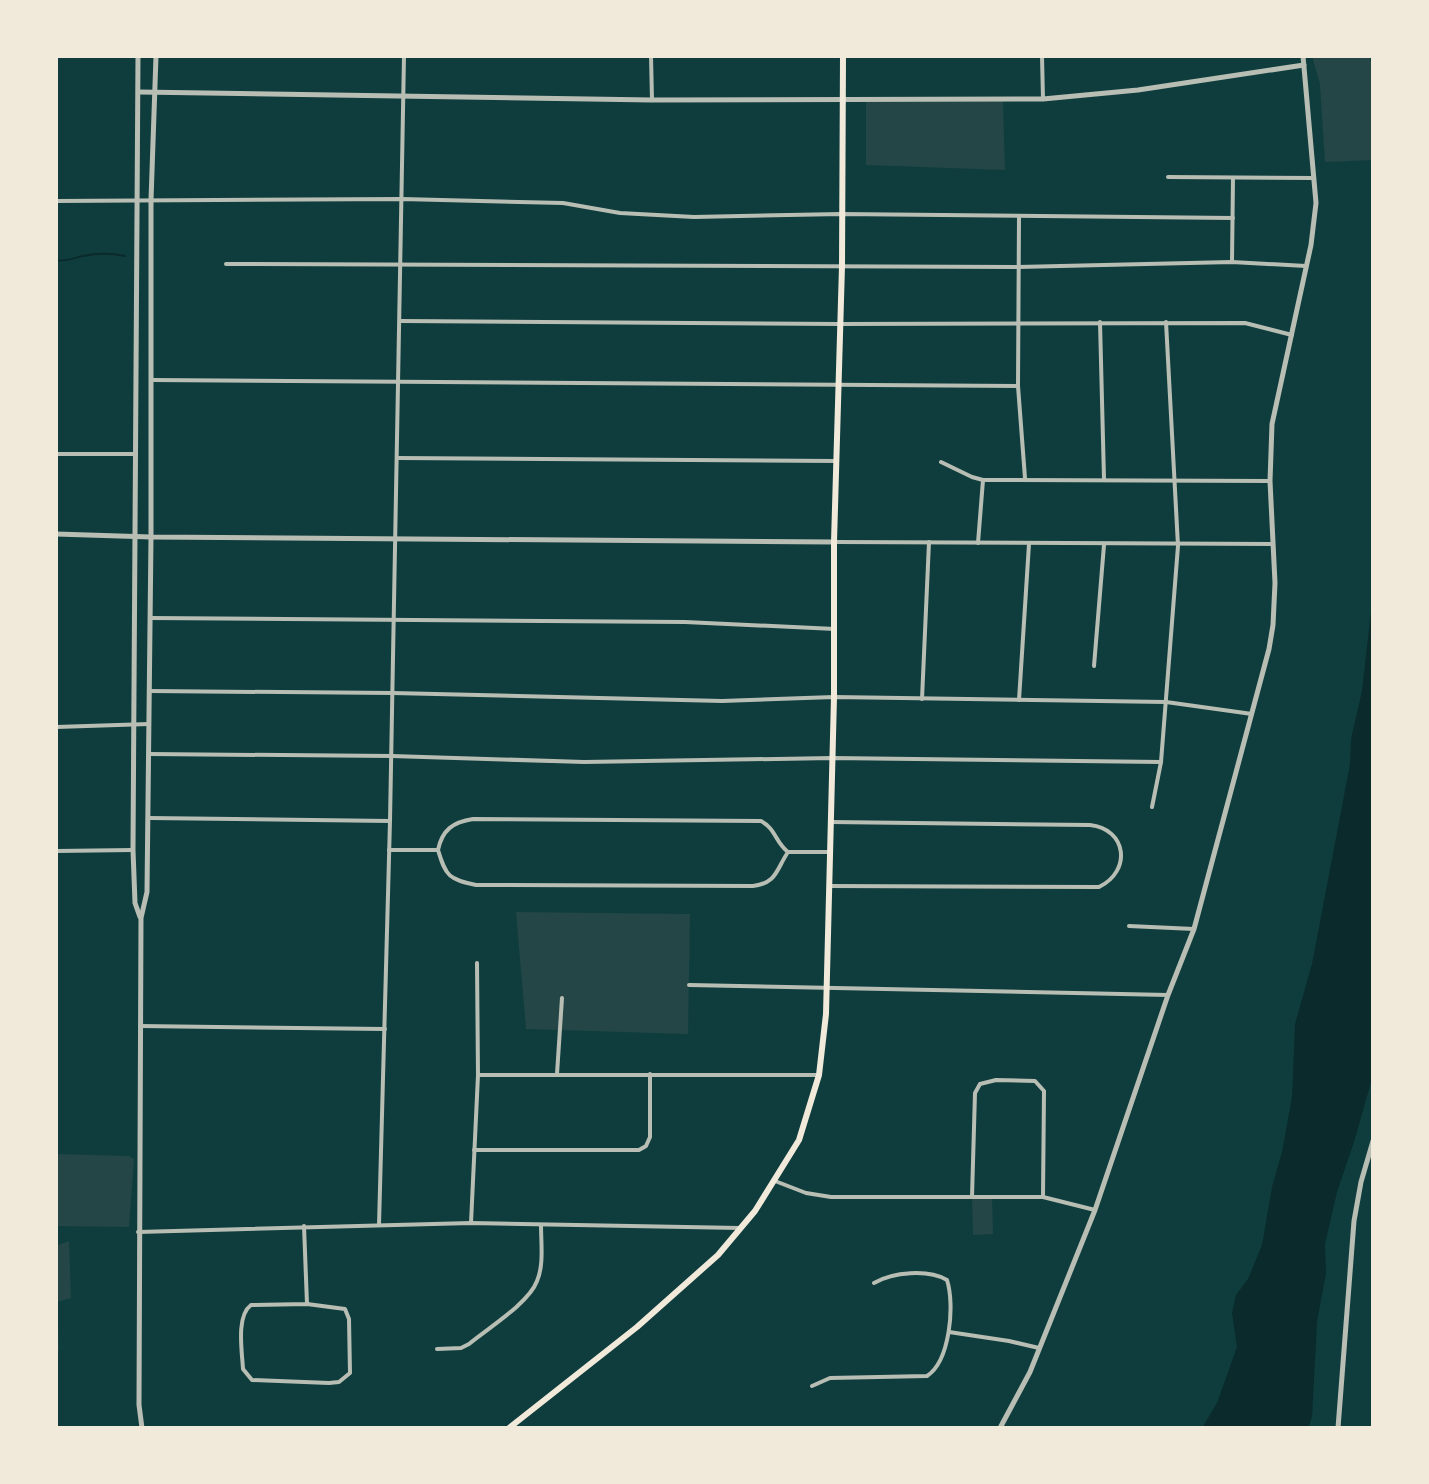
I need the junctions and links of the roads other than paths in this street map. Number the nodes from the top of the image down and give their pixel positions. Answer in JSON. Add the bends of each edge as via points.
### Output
{"nodes":[{"id":1,"x":138,"y":56,"type":"edge"},
{"id":2,"x":156,"y":56,"type":"edge"},
{"id":3,"x":404,"y":56,"type":"edge"},
{"id":4,"x":651,"y":56,"type":"edge"},
{"id":5,"x":843,"y":56,"type":"edge"},
{"id":6,"x":1042,"y":56,"type":"edge"},
{"id":7,"x":1303,"y":56,"type":"edge"},
{"id":8,"x":1304,"y":65,"type":"junction"},
{"id":9,"x":139,"y":92,"type":"junction"},
{"id":10,"x":155,"y":93,"type":"junction"},
{"id":11,"x":404,"y":97,"type":"junction"},
{"id":12,"x":843,"y":98,"type":"junction"},
{"id":13,"x":1043,"y":99,"type":"junction"},
{"id":14,"x":652,"y":100,"type":"junction"},
{"id":15,"x":1168,"y":177,"type":"dead end"},
{"id":16,"x":1233,"y":178,"type":"junction"},
{"id":17,"x":1315,"y":178,"type":"junction"},
{"id":18,"x":402,"y":199,"type":"junction"},
{"id":19,"x":151,"y":200,"type":"junction"},
{"id":20,"x":56,"y":201,"type":"edge"},
{"id":21,"x":135,"y":201,"type":"junction"},
{"id":22,"x":841,"y":214,"type":"junction"},
{"id":23,"x":1019,"y":216,"type":"junction"},
{"id":24,"x":1233,"y":218,"type":"junction"},
{"id":25,"x":1232,"y":262,"type":"junction"},
{"id":26,"x":226,"y":264,"type":"dead end"},
{"id":27,"x":401,"y":265,"type":"junction"},
{"id":28,"x":842,"y":266,"type":"junction"},
{"id":29,"x":1306,"y":266,"type":"junction"},
{"id":30,"x":1018,"y":267,"type":"junction"},
{"id":31,"x":400,"y":321,"type":"junction"},
{"id":32,"x":1100,"y":322,"type":"junction"},
{"id":33,"x":1166,"y":322,"type":"junction"},
{"id":34,"x":1017,"y":323,"type":"junction"},
{"id":35,"x":839,"y":324,"type":"junction"},
{"id":36,"x":1292,"y":335,"type":"junction"},
{"id":37,"x":152,"y":380,"type":"junction"},
{"id":38,"x":398,"y":381,"type":"junction"},
{"id":39,"x":838,"y":385,"type":"junction"},
{"id":40,"x":1018,"y":386,"type":"junction"},
{"id":41,"x":56,"y":454,"type":"edge"},
{"id":42,"x":136,"y":454,"type":"junction"},
{"id":43,"x":397,"y":458,"type":"junction"},
{"id":44,"x":836,"y":461,"type":"junction"},
{"id":45,"x":941,"y":462,"type":"dead end"},
{"id":46,"x":1025,"y":478,"type":"junction"},
{"id":47,"x":1104,"y":479,"type":"junction"},
{"id":48,"x":1176,"y":479,"type":"junction"},
{"id":49,"x":983,"y":480,"type":"junction"},
{"id":50,"x":1270,"y":481,"type":"junction"},
{"id":51,"x":56,"y":534,"type":"edge"},
{"id":52,"x":136,"y":537,"type":"junction"},
{"id":53,"x":151,"y":537,"type":"junction"},
{"id":54,"x":396,"y":538,"type":"junction"},
{"id":55,"x":834,"y":542,"type":"junction"},
{"id":56,"x":929,"y":542,"type":"junction"},
{"id":57,"x":978,"y":543,"type":"junction"},
{"id":58,"x":1029,"y":544,"type":"junction"},
{"id":59,"x":1104,"y":544,"type":"junction"},
{"id":60,"x":1273,"y":544,"type":"junction"},
{"id":61,"x":1178,"y":546,"type":"junction"},
{"id":62,"x":150,"y":618,"type":"junction"},
{"id":63,"x":394,"y":620,"type":"junction"},
{"id":64,"x":835,"y":629,"type":"junction"},
{"id":65,"x":1094,"y":666,"type":"dead end"},
{"id":66,"x":149,"y":691,"type":"junction"},
{"id":67,"x":393,"y":693,"type":"junction"},
{"id":68,"x":834,"y":697,"type":"junction"},
{"id":69,"x":922,"y":699,"type":"junction"},
{"id":70,"x":1019,"y":700,"type":"junction"},
{"id":71,"x":1166,"y":702,"type":"junction"},
{"id":72,"x":1252,"y":714,"type":"junction"},
{"id":73,"x":135,"y":724,"type":"junction"},
{"id":74,"x":149,"y":724,"type":"junction"},
{"id":75,"x":56,"y":727,"type":"edge"},
{"id":76,"x":149,"y":754,"type":"junction"},
{"id":77,"x":392,"y":756,"type":"junction"},
{"id":78,"x":832,"y":758,"type":"junction"},
{"id":79,"x":1161,"y":762,"type":"junction"},
{"id":80,"x":1152,"y":807,"type":"dead end"},
{"id":81,"x":147,"y":818,"type":"junction"},
{"id":82,"x":390,"y":821,"type":"junction"},
{"id":83,"x":830,"y":822,"type":"junction"},
{"id":84,"x":133,"y":850,"type":"junction"},
{"id":85,"x":389,"y":850,"type":"junction"},
{"id":86,"x":438,"y":850,"type":"junction"},
{"id":87,"x":56,"y":851,"type":"edge"},
{"id":88,"x":788,"y":852,"type":"junction"},
{"id":89,"x":830,"y":852,"type":"junction"},
{"id":90,"x":829,"y":886,"type":"junction"},
{"id":91,"x":141,"y":918,"type":"junction"},
{"id":92,"x":1129,"y":926,"type":"dead end"},
{"id":93,"x":1194,"y":929,"type":"junction"},
{"id":94,"x":477,"y":963,"type":"dead end"},
{"id":95,"x":689,"y":985,"type":"dead end"},
{"id":96,"x":826,"y":986,"type":"junction"},
{"id":97,"x":1168,"y":995,"type":"junction"},
{"id":98,"x":562,"y":998,"type":"dead end"},
{"id":99,"x":140,"y":1026,"type":"junction"},
{"id":100,"x":385,"y":1029,"type":"junction"},
{"id":101,"x":557,"y":1074,"type":"junction"},
{"id":102,"x":650,"y":1074,"type":"junction"},
{"id":103,"x":478,"y":1075,"type":"junction"},
{"id":104,"x":819,"y":1075,"type":"junction"},
{"id":105,"x":1373,"y":1141,"type":"edge"},
{"id":106,"x":474,"y":1150,"type":"junction"},
{"id":107,"x":775,"y":1181,"type":"junction"},
{"id":108,"x":972,"y":1197,"type":"junction"},
{"id":109,"x":1043,"y":1197,"type":"junction"},
{"id":110,"x":1095,"y":1210,"type":"junction"},
{"id":111,"x":471,"y":1223,"type":"junction"},
{"id":112,"x":379,"y":1225,"type":"junction"},
{"id":113,"x":541,"y":1225,"type":"junction"},
{"id":114,"x":304,"y":1226,"type":"junction"},
{"id":115,"x":742,"y":1228,"type":"junction"},
{"id":116,"x":138,"y":1232,"type":"junction"},
{"id":117,"x":874,"y":1283,"type":"dead end"},
{"id":118,"x":307,"y":1304,"type":"junction"},
{"id":119,"x":949,"y":1332,"type":"junction"},
{"id":120,"x":1039,"y":1348,"type":"junction"},
{"id":121,"x":437,"y":1349,"type":"dead end"},
{"id":122,"x":812,"y":1386,"type":"dead end"},
{"id":123,"x":142,"y":1428,"type":"edge"},
{"id":124,"x":509,"y":1428,"type":"edge"},
{"id":125,"x":1000,"y":1428,"type":"edge"},
{"id":126,"x":1338,"y":1428,"type":"edge"}],
"edges":[{"from":1,"to":9,"type":"street"},
{"from":2,"to":10,"type":"street"},
{"from":3,"to":11,"type":"street"},
{"from":4,"to":14,"type":"street"},
{"from":5,"to":12,"type":"main road"},
{"from":6,"to":13,"type":"street"},
{"from":7,"to":8,"type":"street"},
{"from":8,"to":13,"type":"street"},
{"from":8,"to":17,"type":"street"},
{"from":9,"to":10,"type":"street"},
{"from":9,"to":21,"type":"street"},
{"from":10,"to":11,"type":"street"},
{"from":10,"to":19,"type":"street"},
{"from":11,"to":14,"type":"street"},
{"from":11,"to":18,"type":"street"},
{"from":12,"to":13,"type":"street"},
{"from":12,"to":14,"type":"street"},
{"from":12,"to":22,"type":"main road"},
{"from":15,"to":16,"type":"street"},
{"from":16,"to":17,"type":"street"},
{"from":16,"to":24,"type":"street"},
{"from":17,"to":29,"type":"street"},
{"from":18,"to":19,"type":"street"},
{"from":18,"to":22,"type":"street","via":[[563,203],[694,217]]},
{"from":18,"to":27,"type":"street"},
{"from":19,"to":21,"type":"street"},
{"from":19,"to":37,"type":"street"},
{"from":20,"to":21,"type":"street"},
{"from":21,"to":42,"type":"street"},
{"from":22,"to":23,"type":"street"},
{"from":22,"to":28,"type":"main road"},
{"from":23,"to":24,"type":"street"},
{"from":23,"to":30,"type":"street"},
{"from":24,"to":25,"type":"street"},
{"from":25,"to":29,"type":"street"},
{"from":25,"to":30,"type":"street"},
{"from":26,"to":27,"type":"street"},
{"from":27,"to":28,"type":"street"},
{"from":27,"to":31,"type":"street"},
{"from":28,"to":30,"type":"street"},
{"from":28,"to":35,"type":"main road"},
{"from":29,"to":36,"type":"street"},
{"from":30,"to":34,"type":"street"},
{"from":31,"to":35,"type":"street"},
{"from":31,"to":38,"type":"street"},
{"from":32,"to":33,"type":"street"},
{"from":32,"to":34,"type":"street"},
{"from":32,"to":47,"type":"street"},
{"from":33,"to":36,"type":"street","via":[[1245,323]]},
{"from":33,"to":48,"type":"street"},
{"from":34,"to":35,"type":"street"},
{"from":34,"to":40,"type":"street"},
{"from":35,"to":39,"type":"main road"},
{"from":36,"to":50,"type":"street","via":[[1275,405]]},
{"from":37,"to":38,"type":"street"},
{"from":37,"to":53,"type":"street"},
{"from":38,"to":39,"type":"street"},
{"from":38,"to":43,"type":"street"},
{"from":39,"to":40,"type":"street"},
{"from":39,"to":44,"type":"main road"},
{"from":40,"to":46,"type":"street"},
{"from":41,"to":42,"type":"street"},
{"from":42,"to":52,"type":"street"},
{"from":43,"to":44,"type":"street"},
{"from":43,"to":54,"type":"street"},
{"from":44,"to":55,"type":"main road"},
{"from":45,"to":49,"type":"street"},
{"from":46,"to":47,"type":"street"},
{"from":46,"to":49,"type":"street"},
{"from":47,"to":48,"type":"street"},
{"from":48,"to":50,"type":"street"},
{"from":48,"to":61,"type":"street"},
{"from":49,"to":57,"type":"street"},
{"from":50,"to":60,"type":"street"},
{"from":51,"to":52,"type":"street"},
{"from":52,"to":53,"type":"street"},
{"from":52,"to":73,"type":"street"},
{"from":53,"to":54,"type":"street"},
{"from":53,"to":62,"type":"street"},
{"from":54,"to":55,"type":"street"},
{"from":54,"to":63,"type":"street"},
{"from":55,"to":56,"type":"street"},
{"from":55,"to":64,"type":"main road"},
{"from":56,"to":57,"type":"street"},
{"from":56,"to":69,"type":"street"},
{"from":57,"to":58,"type":"street"},
{"from":58,"to":59,"type":"street"},
{"from":58,"to":70,"type":"street"},
{"from":59,"to":61,"type":"street"},
{"from":59,"to":65,"type":"street"},
{"from":60,"to":61,"type":"street"},
{"from":60,"to":72,"type":"street","via":[[1273,625]]},
{"from":61,"to":71,"type":"street"},
{"from":62,"to":63,"type":"street"},
{"from":62,"to":66,"type":"street"},
{"from":63,"to":64,"type":"street"},
{"from":63,"to":67,"type":"street"},
{"from":64,"to":68,"type":"main road"},
{"from":66,"to":67,"type":"street"},
{"from":66,"to":74,"type":"street"},
{"from":67,"to":68,"type":"street","via":[[722,701]]},
{"from":67,"to":77,"type":"street"},
{"from":68,"to":69,"type":"street"},
{"from":68,"to":78,"type":"main road"},
{"from":69,"to":70,"type":"street"},
{"from":70,"to":71,"type":"street"},
{"from":71,"to":72,"type":"street"},
{"from":71,"to":79,"type":"street"},
{"from":72,"to":93,"type":"street"},
{"from":73,"to":74,"type":"street"},
{"from":73,"to":75,"type":"street"},
{"from":73,"to":84,"type":"street"},
{"from":74,"to":76,"type":"street"},
{"from":76,"to":77,"type":"street"},
{"from":76,"to":81,"type":"street"},
{"from":77,"to":78,"type":"street","via":[[584,762]]},
{"from":77,"to":82,"type":"street"},
{"from":78,"to":79,"type":"street"},
{"from":78,"to":83,"type":"main road"},
{"from":79,"to":80,"type":"street"},
{"from":81,"to":82,"type":"street"},
{"from":81,"to":91,"type":"street","via":[[147,892]]},
{"from":82,"to":85,"type":"street"},
{"from":83,"to":89,"type":"main road"},
{"from":83,"to":90,"type":"street","via":[[1098,826],[1112,834],[1122,855],[1115,877],[1099,887]]},
{"from":84,"to":87,"type":"street"},
{"from":84,"to":91,"type":"street","via":[[135,903]]},
{"from":85,"to":86,"type":"street"},
{"from":85,"to":100,"type":"street"},
{"from":86,"to":88,"type":"street","via":[[447,829],[473,819],[761,821]]},
{"from":86,"to":88,"type":"street","via":[[452,880],[476,885],[753,886],[773,878]]},
{"from":88,"to":89,"type":"street"},
{"from":89,"to":90,"type":"main road"},
{"from":90,"to":96,"type":"main road"},
{"from":91,"to":99,"type":"street"},
{"from":92,"to":93,"type":"street"},
{"from":93,"to":97,"type":"street"},
{"from":94,"to":103,"type":"street"},
{"from":95,"to":96,"type":"street"},
{"from":96,"to":97,"type":"street"},
{"from":96,"to":104,"type":"main road"},
{"from":97,"to":110,"type":"street"},
{"from":98,"to":101,"type":"street"},
{"from":99,"to":100,"type":"street"},
{"from":99,"to":116,"type":"street"},
{"from":100,"to":112,"type":"street"},
{"from":101,"to":102,"type":"street"},
{"from":101,"to":103,"type":"street"},
{"from":102,"to":104,"type":"street"},
{"from":102,"to":106,"type":"street","via":[[650,1137],[639,1150]]},
{"from":103,"to":106,"type":"street"},
{"from":104,"to":107,"type":"main road","via":[[799,1140]]},
{"from":105,"to":126,"type":"street","via":[[1354,1221]]},
{"from":106,"to":111,"type":"street"},
{"from":107,"to":108,"type":"street","via":[[831,1197]]},
{"from":107,"to":115,"type":"main road"},
{"from":108,"to":109,"type":"street"},
{"from":108,"to":109,"type":"street","via":[[974,1100],[977,1087],[996,1080],[1035,1081],[1042,1087]]},
{"from":109,"to":110,"type":"street"},
{"from":110,"to":120,"type":"street"},
{"from":111,"to":112,"type":"street"},
{"from":111,"to":113,"type":"street"},
{"from":112,"to":114,"type":"street"},
{"from":113,"to":115,"type":"street"},
{"from":113,"to":121,"type":"street","via":[[540,1272],[528,1296],[469,1344]]},
{"from":114,"to":116,"type":"street"},
{"from":114,"to":118,"type":"street"},
{"from":115,"to":124,"type":"main road","via":[[703,1271]]},
{"from":116,"to":123,"type":"street"},
{"from":117,"to":119,"type":"street","via":[[887,1276],[944,1278],[950,1291]]},
{"from":118,"to":118,"type":"street","via":[[345,1309],[350,1373],[329,1383],[252,1380],[243,1369],[246,1308]]},
{"from":119,"to":120,"type":"street"},
{"from":119,"to":122,"type":"street","via":[[938,1365],[927,1376],[830,1378]]},
{"from":120,"to":125,"type":"street"}]}
